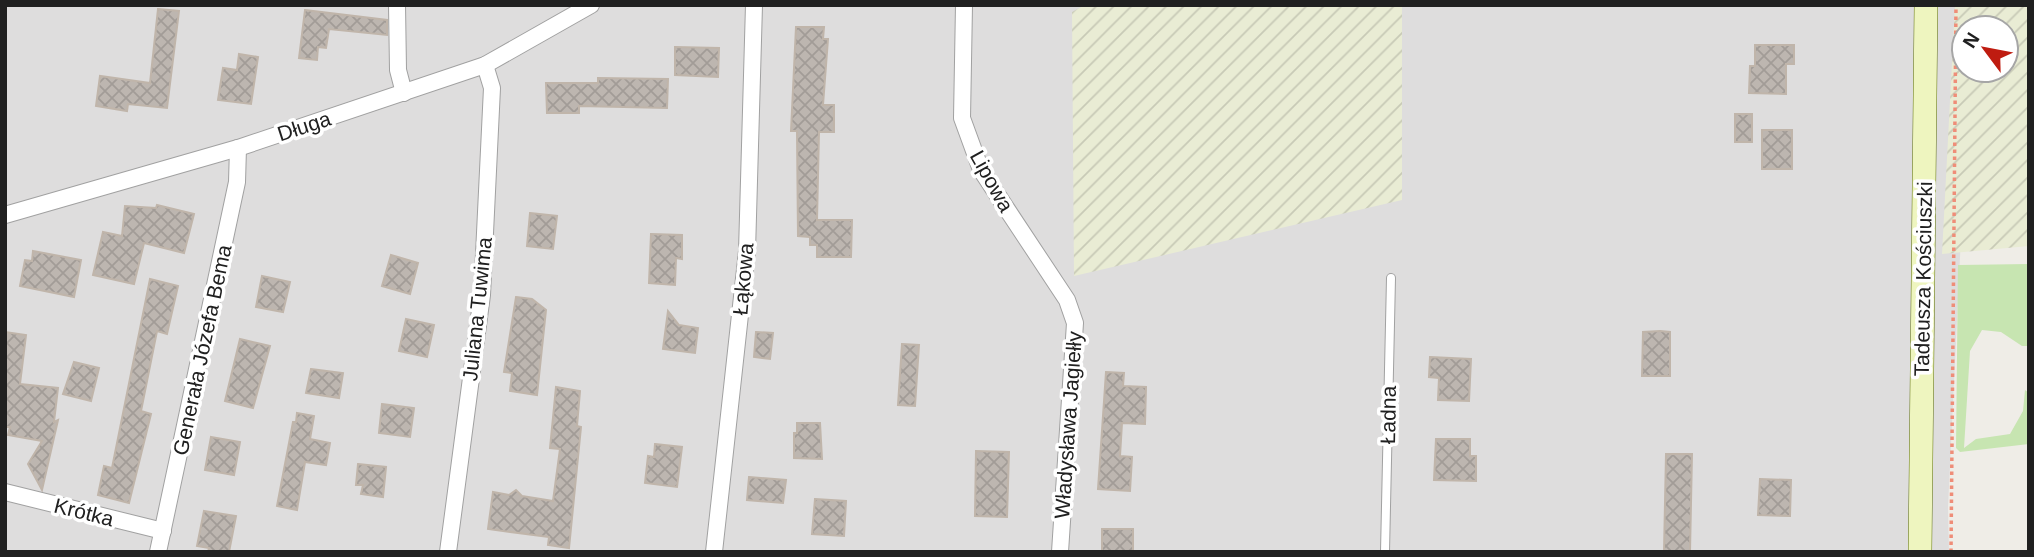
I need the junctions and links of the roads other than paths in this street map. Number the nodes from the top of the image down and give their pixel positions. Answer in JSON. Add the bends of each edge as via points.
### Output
{"nodes":[{"id":1,"x":397,"y":5,"type":"edge"},
{"id":2,"x":559,"y":5,"type":"edge"},
{"id":3,"x":591,"y":5,"type":"edge"},
{"id":4,"x":754,"y":5,"type":"edge"},
{"id":5,"x":964,"y":5,"type":"edge"},
{"id":6,"x":1926,"y":5,"type":"edge"},
{"id":7,"x":566,"y":21,"type":"junction"},
{"id":8,"x":485,"y":65,"type":"junction"},
{"id":9,"x":404,"y":93,"type":"junction"},
{"id":10,"x":238,"y":148,"type":"junction"},
{"id":11,"x":5,"y":215,"type":"edge"},
{"id":12,"x":1391,"y":278,"type":"dead end"},
{"id":13,"x":1067,"y":300,"type":"joint"},
{"id":14,"x":5,"y":492,"type":"edge"},
{"id":15,"x":163,"y":531,"type":"junction"},
{"id":16,"x":158,"y":552,"type":"edge"},
{"id":17,"x":448,"y":552,"type":"edge"},
{"id":18,"x":714,"y":552,"type":"edge"},
{"id":19,"x":1060,"y":552,"type":"edge"},
{"id":20,"x":1385,"y":552,"type":"edge"},
{"id":21,"x":1920,"y":552,"type":"edge"}],
"edges":[{"from":1,"to":9,"type":"street","via":[[398,69]]},
{"from":2,"to":7,"type":"street"},
{"from":3,"to":7,"type":"street","name":"Długa"},
{"from":4,"to":18,"type":"street","name":"Łąkowa","via":[[747,251]]},
{"from":5,"to":13,"type":"street","name":"Lipowa","via":[[962,118],[981,170]]},
{"from":6,"to":21,"type":"main road","name":"Tadeusza Kościuszki"},
{"from":7,"to":8,"type":"street","name":"Długa"},
{"from":8,"to":9,"type":"street","name":"Długa"},
{"from":8,"to":17,"type":"street","name":"Juliana Tuwima","via":[[492,88],[482,295]]},
{"from":9,"to":10,"type":"street","name":"Długa"},
{"from":10,"to":11,"type":"street","name":"Długa"},
{"from":10,"to":15,"type":"street","name":"Generała Józefa Bema","via":[[237,182]]},
{"from":12,"to":20,"type":"lane","name":"Ładna"},
{"from":13,"to":19,"type":"street","name":"Władysława Jagiełły","via":[[1075,323]]},
{"from":14,"to":15,"type":"street","name":"Krótka"},
{"from":15,"to":16,"type":"street","name":"Generała Józefa Bema"}]}
